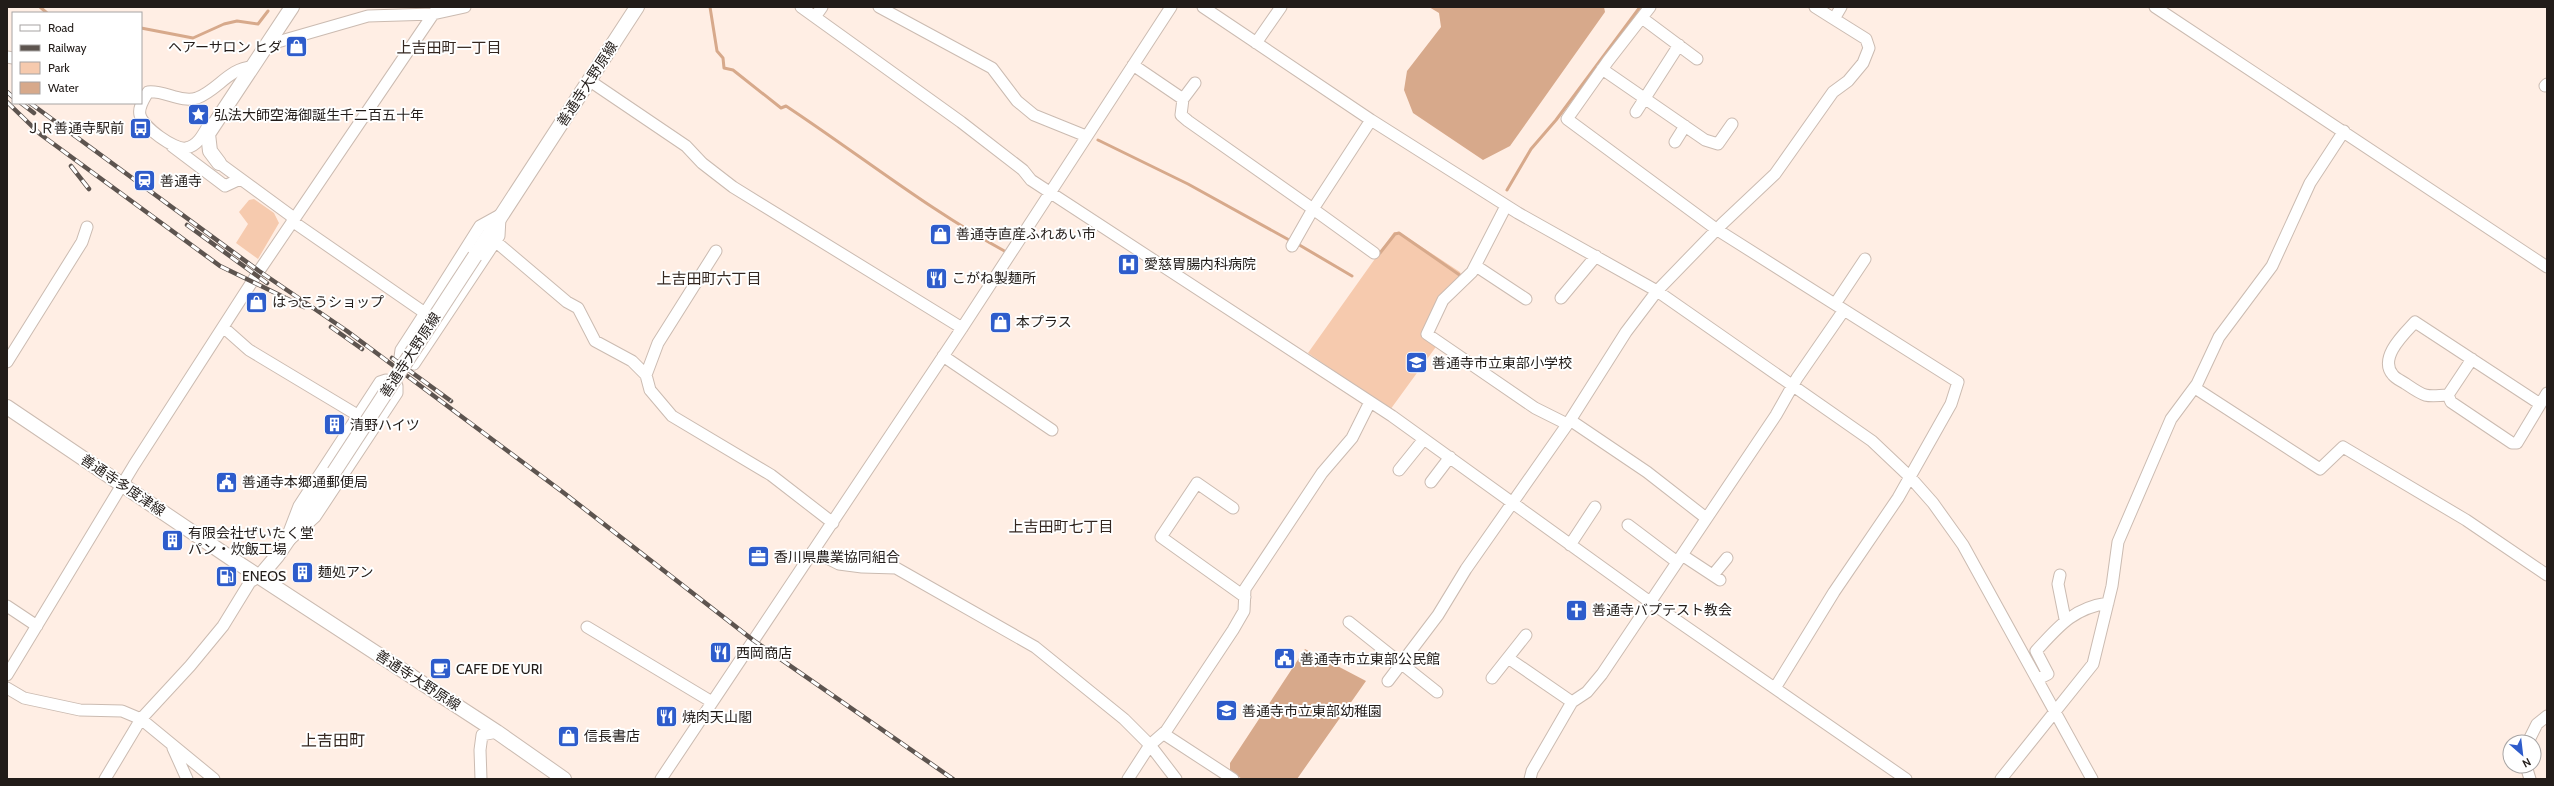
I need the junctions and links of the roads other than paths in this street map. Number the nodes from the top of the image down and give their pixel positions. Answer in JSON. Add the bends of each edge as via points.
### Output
{"nodes":[{"id":1,"x":292,"y":7,"type":"edge"},
{"id":2,"x":465,"y":7,"type":"edge"},
{"id":3,"x":637,"y":7,"type":"edge"},
{"id":4,"x":801,"y":7,"type":"edge"},
{"id":5,"x":822,"y":7,"type":"edge"},
{"id":6,"x":879,"y":7,"type":"edge"},
{"id":7,"x":1171,"y":7,"type":"edge"},
{"id":8,"x":1203,"y":7,"type":"edge"},
{"id":9,"x":1281,"y":7,"type":"edge"},
{"id":10,"x":1650,"y":7,"type":"edge"},
{"id":11,"x":1815,"y":7,"type":"edge"},
{"id":12,"x":1842,"y":7,"type":"edge"},
{"id":13,"x":2155,"y":7,"type":"edge"},
{"id":14,"x":436,"y":10,"type":"edge"},
{"id":15,"x":816,"y":17,"type":"junction"},
{"id":16,"x":1642,"y":18,"type":"junction"},
{"id":17,"x":1834,"y":19,"type":"junction"},
{"id":18,"x":1256,"y":43,"type":"junction"},
{"id":19,"x":267,"y":45,"type":"junction"},
{"id":20,"x":1678,"y":45,"type":"junction"},
{"id":21,"x":1697,"y":59,"type":"dead end"},
{"id":22,"x":1133,"y":65,"type":"junction"},
{"id":23,"x":252,"y":67,"type":"junction"},
{"id":24,"x":1602,"y":69,"type":"junction"},
{"id":25,"x":222,"y":81,"type":"junction"},
{"id":26,"x":590,"y":81,"type":"junction"},
{"id":27,"x":1195,"y":83,"type":"dead end"},
{"id":28,"x":145,"y":89,"type":"edge"},
{"id":29,"x":236,"y":91,"type":"junction"},
{"id":30,"x":1644,"y":98,"type":"junction"},
{"id":31,"x":142,"y":99,"type":"edge"},
{"id":32,"x":1183,"y":99,"type":"junction"},
{"id":33,"x":141,"y":104,"type":"edge"},
{"id":34,"x":1636,"y":112,"type":"dead end"},
{"id":35,"x":218,"y":118,"type":"junction"},
{"id":36,"x":1371,"y":120,"type":"junction"},
{"id":37,"x":1732,"y":124,"type":"dead end"},
{"id":38,"x":1685,"y":126,"type":"junction"},
{"id":39,"x":2344,"y":131,"type":"junction"},
{"id":40,"x":1086,"y":136,"type":"junction"},
{"id":41,"x":1675,"y":142,"type":"dead end"},
{"id":42,"x":171,"y":145,"type":"junction"},
{"id":43,"x":219,"y":163,"type":"joint"},
{"id":44,"x":240,"y":179,"type":"junction"},
{"id":45,"x":1049,"y":192,"type":"junction"},
{"id":46,"x":1506,"y":206,"type":"junction"},
{"id":47,"x":1313,"y":209,"type":"junction"},
{"id":48,"x":500,"y":215,"type":"junction"},
{"id":49,"x":293,"y":220,"type":"junction"},
{"id":50,"x":87,"y":227,"type":"dead end"},
{"id":51,"x":1716,"y":230,"type":"junction"},
{"id":52,"x":495,"y":241,"type":"junction"},
{"id":53,"x":1294,"y":243,"type":"dead end"},
{"id":54,"x":716,"y":251,"type":"dead end"},
{"id":55,"x":1374,"y":253,"type":"dead end"},
{"id":56,"x":1596,"y":256,"type":"junction"},
{"id":57,"x":1865,"y":259,"type":"dead end"},
{"id":58,"x":1476,"y":266,"type":"junction"},
{"id":59,"x":2547,"y":267,"type":"edge"},
{"id":60,"x":1657,"y":291,"type":"junction"},
{"id":61,"x":1561,"y":298,"type":"dead end"},
{"id":62,"x":1526,"y":299,"type":"dead end"},
{"id":63,"x":1839,"y":307,"type":"junction"},
{"id":64,"x":425,"y":313,"type":"junction"},
{"id":65,"x":223,"y":326,"type":"junction"},
{"id":66,"x":962,"y":328,"type":"junction"},
{"id":67,"x":943,"y":356,"type":"junction"},
{"id":68,"x":2472,"y":359,"type":"junction"},
{"id":69,"x":7,"y":362,"type":"edge"},
{"id":70,"x":646,"y":375,"type":"junction"},
{"id":71,"x":1794,"y":385,"type":"junction"},
{"id":72,"x":2195,"y":388,"type":"junction"},
{"id":73,"x":2547,"y":393,"type":"edge"},
{"id":74,"x":2448,"y":395,"type":"junction"},
{"id":75,"x":1370,"y":402,"type":"junction"},
{"id":76,"x":2540,"y":404,"type":"junction"},
{"id":77,"x":7,"y":407,"type":"edge"},
{"id":78,"x":359,"y":416,"type":"junction"},
{"id":79,"x":1568,"y":422,"type":"junction"},
{"id":80,"x":1052,"y":430,"type":"dead end"},
{"id":81,"x":1424,"y":439,"type":"junction"},
{"id":82,"x":1450,"y":457,"type":"junction"},
{"id":83,"x":1399,"y":470,"type":"dead end"},
{"id":84,"x":1910,"y":477,"type":"junction"},
{"id":85,"x":1431,"y":482,"type":"dead end"},
{"id":86,"x":122,"y":484,"type":"junction"},
{"id":87,"x":1512,"y":501,"type":"junction"},
{"id":88,"x":1595,"y":507,"type":"dead end"},
{"id":89,"x":1233,"y":508,"type":"dead end"},
{"id":90,"x":1706,"y":518,"type":"junction"},
{"id":91,"x":833,"y":523,"type":"junction"},
{"id":92,"x":1628,"y":525,"type":"dead end"},
{"id":93,"x":284,"y":545,"type":"junction"},
{"id":94,"x":1570,"y":545,"type":"junction"},
{"id":95,"x":813,"y":551,"type":"junction"},
{"id":96,"x":1679,"y":558,"type":"junction"},
{"id":97,"x":1727,"y":558,"type":"dead end"},
{"id":98,"x":2060,"y":575,"type":"dead end"},
{"id":99,"x":260,"y":576,"type":"junction"},
{"id":100,"x":2547,"y":576,"type":"edge"},
{"id":101,"x":1245,"y":597,"type":"junction"},
{"id":102,"x":1650,"y":602,"type":"junction"},
{"id":103,"x":2108,"y":603,"type":"junction"},
{"id":104,"x":7,"y":606,"type":"edge"},
{"id":105,"x":2065,"y":619,"type":"junction"},
{"id":106,"x":1349,"y":622,"type":"dead end"},
{"id":107,"x":37,"y":626,"type":"junction"},
{"id":108,"x":587,"y":627,"type":"dead end"},
{"id":109,"x":1526,"y":635,"type":"dead end"},
{"id":110,"x":1508,"y":658,"type":"junction"},
{"id":111,"x":1402,"y":663,"type":"junction"},
{"id":112,"x":7,"y":675,"type":"edge"},
{"id":113,"x":1492,"y":678,"type":"dead end"},
{"id":114,"x":2038,"y":679,"type":"junction"},
{"id":115,"x":1388,"y":681,"type":"dead end"},
{"id":116,"x":7,"y":688,"type":"edge"},
{"id":117,"x":1775,"y":688,"type":"junction"},
{"id":118,"x":1436,"y":692,"type":"dead end"},
{"id":119,"x":712,"y":702,"type":"junction"},
{"id":120,"x":1572,"y":702,"type":"junction"},
{"id":121,"x":2055,"y":711,"type":"junction"},
{"id":122,"x":2547,"y":716,"type":"edge"},
{"id":123,"x":140,"y":719,"type":"junction"},
{"id":124,"x":497,"y":732,"type":"junction"},
{"id":125,"x":1164,"y":734,"type":"junction"},
{"id":126,"x":2532,"y":734,"type":"edge"},
{"id":127,"x":172,"y":745,"type":"junction"},
{"id":128,"x":1150,"y":745,"type":"junction"},
{"id":129,"x":105,"y":779,"type":"edge"},
{"id":130,"x":187,"y":779,"type":"edge"},
{"id":131,"x":214,"y":779,"type":"edge"},
{"id":132,"x":481,"y":779,"type":"edge"},
{"id":133,"x":564,"y":779,"type":"edge"},
{"id":134,"x":661,"y":779,"type":"edge"},
{"id":135,"x":1128,"y":779,"type":"edge"},
{"id":136,"x":1176,"y":779,"type":"edge"},
{"id":137,"x":1233,"y":779,"type":"edge"},
{"id":138,"x":1530,"y":779,"type":"edge"},
{"id":139,"x":1906,"y":779,"type":"edge"},
{"id":140,"x":2001,"y":779,"type":"edge"},
{"id":141,"x":2092,"y":779,"type":"edge"}],
"edges":[{"from":1,"to":19,"type":"main road"},
{"from":2,"to":14,"type":"street"},
{"from":3,"to":26,"type":"main road","name":"善通寺大野原線"},
{"from":4,"to":15,"type":"street"},
{"from":5,"to":15,"type":"street"},
{"from":6,"to":40,"type":"street","via":[[992,68],[1017,101],[1034,115]]},
{"from":7,"to":22,"type":"street"},
{"from":8,"to":18,"type":"street"},
{"from":9,"to":18,"type":"street"},
{"from":10,"to":16,"type":"street"},
{"from":11,"to":17,"type":"street"},
{"from":12,"to":17,"type":"street"},
{"from":13,"to":39,"type":"street"},
{"from":14,"to":19,"type":"street","via":[[368,16]]},
{"from":14,"to":49,"type":"street"},
{"from":15,"to":45,"type":"street","via":[[961,122]]},
{"from":16,"to":20,"type":"street"},
{"from":16,"to":24,"type":"street"},
{"from":17,"to":51,"type":"street","via":[[1866,39],[1869,48],[1863,63],[1848,81],[1833,92],[1775,174]]},
{"from":18,"to":36,"type":"street"},
{"from":19,"to":23,"type":"main road"},
{"from":20,"to":21,"type":"street"},
{"from":20,"to":30,"type":"street"},
{"from":22,"to":32,"type":"street"},
{"from":22,"to":40,"type":"street"},
{"from":23,"to":25,"type":"street","via":[[242,67]]},
{"from":23,"to":29,"type":"main road"},
{"from":24,"to":30,"type":"street"},
{"from":24,"to":51,"type":"street","via":[[1567,119]]},
{"from":25,"to":28,"type":"street","via":[[196,98],[184,99]]},
{"from":25,"to":29,"type":"street","via":[[230,82]]},
{"from":26,"to":48,"type":"main road","name":"善通寺大野原線"},
{"from":26,"to":66,"type":"street","via":[[686,146],[702,163],[733,187]]},
{"from":27,"to":32,"type":"street"},
{"from":28,"to":31,"type":"street"},
{"from":29,"to":35,"type":"main road"},
{"from":30,"to":34,"type":"street"},
{"from":30,"to":38,"type":"street"},
{"from":32,"to":47,"type":"street","via":[[1180,108],[1184,118]]},
{"from":33,"to":42,"type":"street","via":[[140,116],[152,130]]},
{"from":35,"to":42,"type":"street","via":[[211,122],[200,139],[189,147],[179,148]]},
{"from":35,"to":43,"type":"main road","via":[[208,134],[210,151]]},
{"from":36,"to":46,"type":"street"},
{"from":36,"to":47,"type":"street"},
{"from":37,"to":38,"type":"street","via":[[1718,144],[1705,140]]},
{"from":38,"to":41,"type":"street"},
{"from":39,"to":59,"type":"street"},
{"from":39,"to":72,"type":"street","via":[[2310,183],[2272,266],[2219,337]]},
{"from":40,"to":45,"type":"street"},
{"from":42,"to":44,"type":"street","via":[[225,186]]},
{"from":43,"to":44,"type":"street"},
{"from":44,"to":49,"type":"street"},
{"from":45,"to":66,"type":"street"},
{"from":45,"to":75,"type":"street"},
{"from":46,"to":56,"type":"street"},
{"from":46,"to":58,"type":"street"},
{"from":47,"to":53,"type":"street"},
{"from":47,"to":55,"type":"street"},
{"from":48,"to":52,"type":"street","via":[[498,236]]},
{"from":48,"to":64,"type":"street","via":[[480,226]]},
{"from":48,"to":93,"type":"main road","name":"善通寺大野原線","bridge":true},
{"from":49,"to":64,"type":"street"},
{"from":49,"to":65,"type":"street"},
{"from":50,"to":69,"type":"street","via":[[82,242]]},
{"from":51,"to":60,"type":"street"},
{"from":51,"to":63,"type":"street"},
{"from":52,"to":64,"type":"street","via":[[414,364],[400,357],[401,350]]},
{"from":52,"to":70,"type":"street","via":[[567,302],[578,308],[595,341],[632,361]]},
{"from":54,"to":70,"type":"street","via":[[658,343]]},
{"from":56,"to":60,"type":"street"},
{"from":56,"to":61,"type":"street"},
{"from":57,"to":63,"type":"street"},
{"from":58,"to":62,"type":"street"},
{"from":58,"to":79,"type":"street","via":[[1443,300],[1427,334],[1535,408]]},
{"from":60,"to":71,"type":"street"},
{"from":60,"to":79,"type":"street","via":[[1608,358]]},
{"from":63,"to":71,"type":"street"},
{"from":63,"to":84,"type":"street","via":[[1958,382],[1951,404]]},
{"from":65,"to":78,"type":"street","via":[[249,350]]},
{"from":65,"to":86,"type":"street"},
{"from":66,"to":67,"type":"street"},
{"from":67,"to":80,"type":"street"},
{"from":67,"to":91,"type":"street"},
{"from":68,"to":74,"type":"street"},
{"from":68,"to":74,"type":"street","via":[[2415,322],[2396,343],[2388,363],[2393,375],[2425,397]]},
{"from":68,"to":76,"type":"street"},
{"from":70,"to":91,"type":"street","via":[[650,390],[672,416],[771,476]]},
{"from":71,"to":84,"type":"street","via":[[1872,441]]},
{"from":71,"to":90,"type":"street"},
{"from":72,"to":100,"type":"street","via":[[2320,469],[2343,447],[2466,520]]},
{"from":72,"to":103,"type":"street","via":[[2171,420],[2118,542]]},
{"from":73,"to":76,"type":"street"},
{"from":74,"to":76,"type":"street","via":[[2451,402],[2512,443],[2517,443],[2523,435]]},
{"from":75,"to":81,"type":"street"},
{"from":75,"to":101,"type":"street","via":[[1352,438],[1322,473],[1245,589]]},
{"from":77,"to":86,"type":"main road","name":"善通寺多度津線"},
{"from":78,"to":93,"type":"street","via":[[299,506]]},
{"from":78,"to":93,"type":"street","via":[[380,382],[386,380],[397,386],[397,393],[316,517]]},
{"from":79,"to":87,"type":"street"},
{"from":79,"to":90,"type":"street","via":[[1647,472]]},
{"from":81,"to":82,"type":"street"},
{"from":81,"to":83,"type":"street"},
{"from":82,"to":85,"type":"street"},
{"from":82,"to":87,"type":"street"},
{"from":84,"to":114,"type":"street","via":[[1933,503],[1963,545]]},
{"from":84,"to":117,"type":"street","via":[[1834,592]]},
{"from":86,"to":99,"type":"main road","name":"善通寺多度津線"},
{"from":86,"to":107,"type":"street"},
{"from":87,"to":94,"type":"street"},
{"from":87,"to":111,"type":"street","via":[[1438,615]]},
{"from":88,"to":94,"type":"street"},
{"from":89,"to":101,"type":"street","via":[[1197,483],[1161,537]]},
{"from":90,"to":96,"type":"street"},
{"from":91,"to":95,"type":"street"},
{"from":92,"to":96,"type":"street"},
{"from":93,"to":99,"type":"main road","name":"善通寺大野原線"},
{"from":94,"to":102,"type":"street"},
{"from":95,"to":119,"type":"street"},
{"from":95,"to":128,"type":"street","via":[[839,564],[896,568],[1035,647],[1095,694]]},
{"from":96,"to":97,"type":"street","via":[[1717,578]]},
{"from":96,"to":102,"type":"street"},
{"from":98,"to":105,"type":"street","via":[[2058,584]]},
{"from":99,"to":123,"type":"street","via":[[250,582],[223,626],[190,666]]},
{"from":99,"to":124,"type":"main road","name":"善通寺大野原線"},
{"from":101,"to":125,"type":"street","via":[[1244,611],[1233,630]]},
{"from":102,"to":117,"type":"street"},
{"from":102,"to":120,"type":"street","via":[[1602,674],[1587,692]]},
{"from":103,"to":105,"type":"street","via":[[2080,611]]},
{"from":103,"to":121,"type":"street","via":[[2093,664]]},
{"from":104,"to":107,"type":"street"},
{"from":105,"to":114,"type":"street","via":[[2036,651],[2048,674]]},
{"from":106,"to":111,"type":"street"},
{"from":107,"to":112,"type":"street"},
{"from":108,"to":119,"type":"street"},
{"from":109,"to":110,"type":"street"},
{"from":110,"to":113,"type":"street"},
{"from":110,"to":120,"type":"street"},
{"from":111,"to":115,"type":"street"},
{"from":111,"to":118,"type":"street"},
{"from":114,"to":121,"type":"street"},
{"from":116,"to":123,"type":"street","via":[[24,698],[80,710],[122,711]]},
{"from":117,"to":139,"type":"street"},
{"from":119,"to":134,"type":"street"},
{"from":120,"to":138,"type":"street","via":[[1532,771]]},
{"from":121,"to":140,"type":"street"},
{"from":121,"to":141,"type":"street"},
{"from":122,"to":126,"type":"street","via":[[2537,724]]},
{"from":123,"to":127,"type":"street"},
{"from":123,"to":129,"type":"street"},
{"from":124,"to":132,"type":"street","via":[[482,735]]},
{"from":124,"to":133,"type":"main road","name":"善通寺大野原線"},
{"from":125,"to":128,"type":"street"},
{"from":125,"to":137,"type":"street"},
{"from":127,"to":130,"type":"street"},
{"from":127,"to":131,"type":"street"},
{"from":128,"to":135,"type":"street"},
{"from":128,"to":136,"type":"street"}]}
